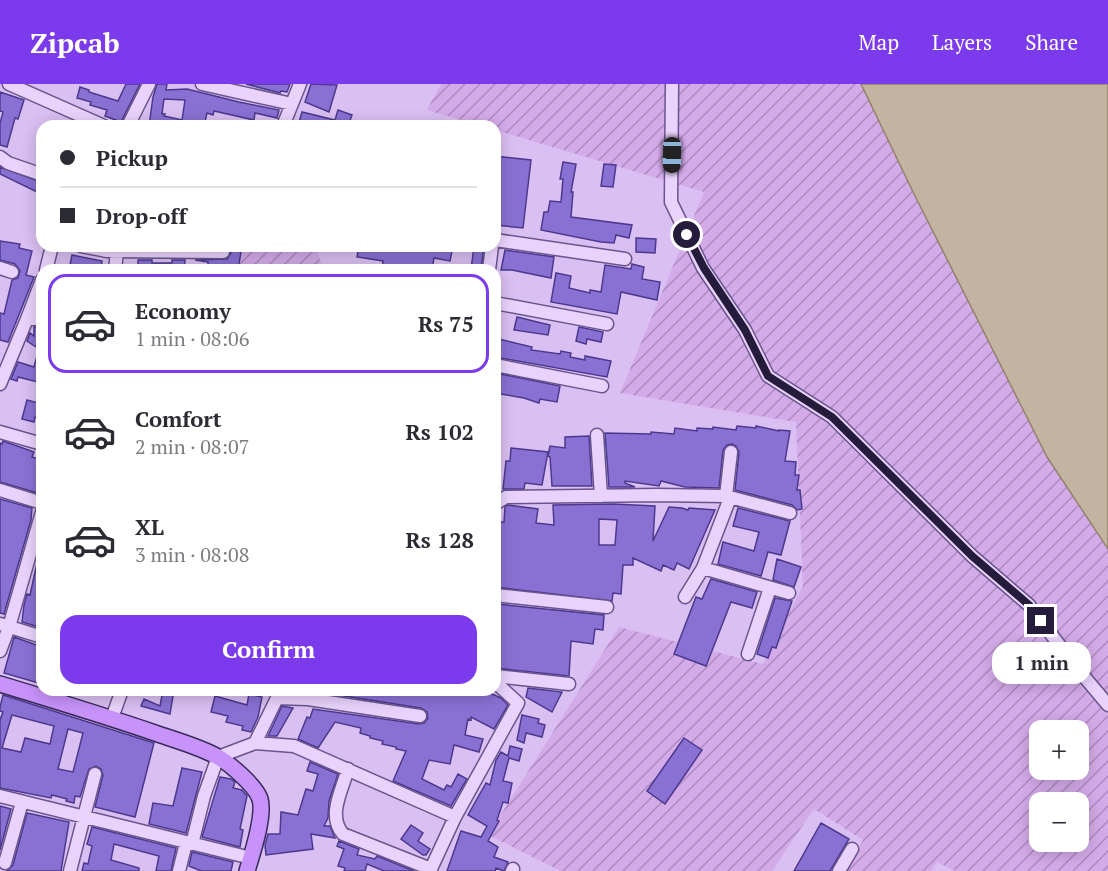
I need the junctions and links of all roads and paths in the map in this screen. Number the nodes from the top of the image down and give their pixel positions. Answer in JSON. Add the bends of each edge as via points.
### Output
{"nodes":[{"id":1,"x":9,"y":84,"type":"edge"},
{"id":2,"x":149,"y":84,"type":"edge"},
{"id":3,"x":202,"y":84,"type":"edge"},
{"id":4,"x":300,"y":84,"type":"edge"},
{"id":5,"x":672,"y":84,"type":"edge"},
{"id":6,"x":233,"y":87,"type":"edge"},
{"id":7,"x":292,"y":104,"type":"junction"},
{"id":8,"x":90,"y":120,"type":"edge"},
{"id":9,"x":131,"y":120,"type":"edge"},
{"id":10,"x":285,"y":120,"type":"edge"},
{"id":11,"x":0,"y":157,"type":"edge"},
{"id":12,"x":36,"y":172,"type":"edge"},
{"id":13,"x":501,"y":241,"type":"edge"},
{"id":14,"x":625,"y":259,"type":"dead end"},
{"id":15,"x":36,"y":296,"type":"edge"},
{"id":16,"x":501,"y":304,"type":"edge"},
{"id":17,"x":27,"y":319,"type":"junction"},
{"id":18,"x":36,"y":319,"type":"edge"},
{"id":19,"x":607,"y":324,"type":"dead end"},
{"id":20,"x":501,"y":367,"type":"edge"},
{"id":21,"x":0,"y":384,"type":"edge"},
{"id":22,"x":602,"y":386,"type":"dead end"},
{"id":23,"x":0,"y":432,"type":"edge"},
{"id":24,"x":597,"y":435,"type":"dead end"},
{"id":25,"x":36,"y":442,"type":"edge"},
{"id":26,"x":731,"y":452,"type":"dead end"},
{"id":27,"x":0,"y":489,"type":"edge"},
{"id":28,"x":601,"y":496,"type":"junction"},
{"id":29,"x":728,"y":497,"type":"junction"},
{"id":30,"x":501,"y":500,"type":"edge"},
{"id":31,"x":36,"y":501,"type":"edge"},
{"id":32,"x":790,"y":513,"type":"dead end"},
{"id":33,"x":36,"y":530,"type":"edge"},
{"id":34,"x":703,"y":568,"type":"junction"},
{"id":35,"x":770,"y":588,"type":"junction"},
{"id":36,"x":789,"y":594,"type":"dead end"},
{"id":37,"x":501,"y":596,"type":"edge"},
{"id":38,"x":685,"y":597,"type":"dead end"},
{"id":39,"x":607,"y":607,"type":"dead end"},
{"id":40,"x":4,"y":625,"type":"edge"},
{"id":41,"x":36,"y":635,"type":"edge"},
{"id":42,"x":0,"y":651,"type":"edge"},
{"id":43,"x":748,"y":654,"type":"dead end"},
{"id":44,"x":501,"y":677,"type":"edge"},
{"id":45,"x":0,"y":684,"type":"edge"},
{"id":46,"x":569,"y":684,"type":"dead end"},
{"id":47,"x":501,"y":687,"type":"edge"},
{"id":48,"x":36,"y":695,"type":"edge"},
{"id":49,"x":40,"y":696,"type":"edge"},
{"id":50,"x":120,"y":696,"type":"edge"},
{"id":51,"x":300,"y":696,"type":"edge"},
{"id":52,"x":316,"y":696,"type":"edge"},
{"id":53,"x":1108,"y":705,"type":"edge"},
{"id":54,"x":420,"y":716,"type":"dead end"},
{"id":55,"x":112,"y":718,"type":"junction"},
{"id":56,"x":255,"y":743,"type":"junction"},
{"id":57,"x":218,"y":757,"type":"junction"},
{"id":58,"x":348,"y":770,"type":"junction"},
{"id":59,"x":95,"y":774,"type":"dead end"},
{"id":60,"x":0,"y":796,"type":"edge"},
{"id":61,"x":22,"y":802,"type":"junction"},
{"id":62,"x":84,"y":816,"type":"junction"},
{"id":63,"x":455,"y":817,"type":"junction"},
{"id":64,"x":189,"y":844,"type":"junction"},
{"id":65,"x":852,"y":849,"type":"dead end"},
{"id":66,"x":5,"y":863,"type":"dead end"},
{"id":67,"x":249,"y":865,"type":"edge"},
{"id":68,"x":431,"y":870,"type":"edge"},
{"id":69,"x":70,"y":871,"type":"edge"},
{"id":70,"x":179,"y":871,"type":"edge"},
{"id":71,"x":839,"y":871,"type":"edge"}],
"edges":[{"from":1,"to":8,"type":"street"},
{"from":2,"to":9,"type":"street"},
{"from":3,"to":6,"type":"street"},
{"from":4,"to":7,"type":"street"},
{"from":5,"to":53,"type":"street","via":[[671,202],[704,268],[745,330],[768,376],[832,417],[972,556],[1029,605]]},
{"from":6,"to":7,"type":"street"},
{"from":7,"to":10,"type":"street"},
{"from":11,"to":12,"type":"street"},
{"from":13,"to":14,"type":"street"},
{"from":15,"to":17,"type":"street"},
{"from":16,"to":19,"type":"street"},
{"from":17,"to":18,"type":"street"},
{"from":17,"to":21,"type":"street"},
{"from":20,"to":22,"type":"street"},
{"from":23,"to":25,"type":"street"},
{"from":24,"to":28,"type":"street"},
{"from":26,"to":29,"type":"street"},
{"from":27,"to":31,"type":"street"},
{"from":28,"to":29,"type":"street"},
{"from":28,"to":30,"type":"street"},
{"from":29,"to":32,"type":"street"},
{"from":29,"to":34,"type":"street"},
{"from":33,"to":40,"type":"street"},
{"from":34,"to":35,"type":"street"},
{"from":34,"to":38,"type":"street"},
{"from":35,"to":36,"type":"street"},
{"from":35,"to":43,"type":"street"},
{"from":37,"to":39,"type":"street"},
{"from":40,"to":41,"type":"street"},
{"from":40,"to":42,"type":"street"},
{"from":44,"to":46,"type":"street"},
{"from":45,"to":48,"type":"main road"},
{"from":47,"to":63,"type":"street","via":[[518,703]]},
{"from":49,"to":55,"type":"main road"},
{"from":50,"to":55,"type":"street"},
{"from":51,"to":56,"type":"street","via":[[277,698]]},
{"from":52,"to":54,"type":"street"},
{"from":55,"to":57,"type":"main road"},
{"from":56,"to":57,"type":"street"},
{"from":56,"to":58,"type":"street","via":[[294,746]]},
{"from":57,"to":64,"type":"street"},
{"from":57,"to":67,"type":"main road","via":[[255,790],[261,802]]},
{"from":58,"to":63,"type":"street"},
{"from":58,"to":68,"type":"street","via":[[335,813],[338,828],[343,834]]},
{"from":59,"to":62,"type":"street"},
{"from":60,"to":61,"type":"street"},
{"from":61,"to":62,"type":"street"},
{"from":61,"to":66,"type":"street"},
{"from":62,"to":64,"type":"street"},
{"from":62,"to":69,"type":"street"},
{"from":63,"to":68,"type":"street"},
{"from":64,"to":67,"type":"street"},
{"from":64,"to":70,"type":"street"},
{"from":65,"to":71,"type":"street"}]}
